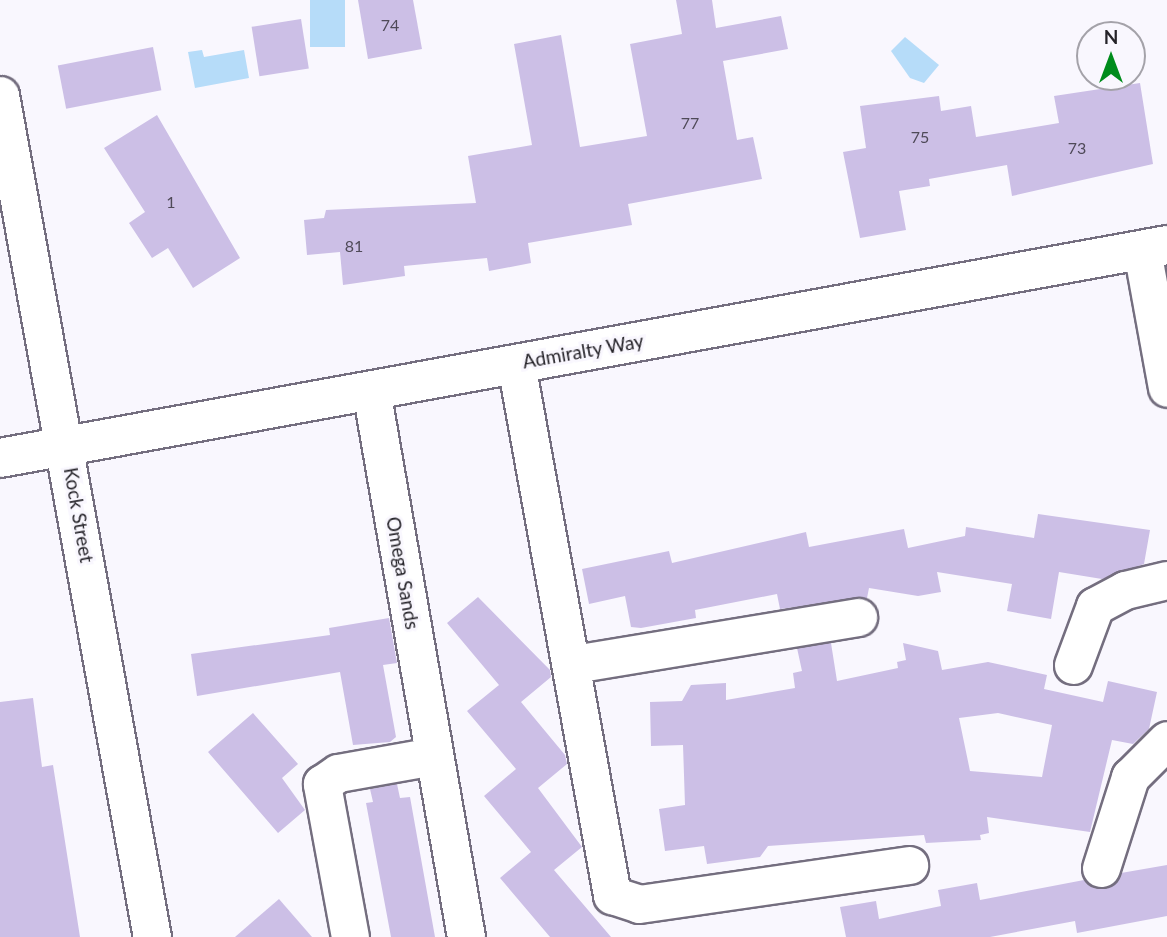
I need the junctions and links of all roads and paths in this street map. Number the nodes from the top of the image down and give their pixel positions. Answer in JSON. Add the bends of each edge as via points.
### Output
{"nodes":[{"id":1,"x":0,"y":95,"type":"edge"},
{"id":2,"x":1154,"y":248,"type":"edge"},
{"id":3,"x":516,"y":363,"type":"junction"},
{"id":4,"x":1167,"y":388,"type":"edge"},
{"id":5,"x":371,"y":390,"type":"junction"},
{"id":6,"x":67,"y":446,"type":"junction"},
{"id":7,"x":0,"y":458,"type":"edge"},
{"id":8,"x":1167,"y":580,"type":"edge"},
{"id":9,"x":858,"y":617,"type":"dead end"},
{"id":10,"x":574,"y":664,"type":"junction"},
{"id":11,"x":1073,"y":665,"type":"dead end"},
{"id":12,"x":1167,"y":740,"type":"edge"},
{"id":13,"x":433,"y":757,"type":"junction"},
{"id":14,"x":909,"y":865,"type":"dead end"},
{"id":15,"x":1101,"y":868,"type":"dead end"},
{"id":16,"x":152,"y":937,"type":"edge"},
{"id":17,"x":350,"y":937,"type":"edge"},
{"id":18,"x":466,"y":937,"type":"edge"}],
"edges":[{"from":1,"to":6,"type":"street","name":"Kock Street"},
{"from":2,"to":3,"type":"main road","name":"Admiralty Way"},
{"from":2,"to":4,"type":"street"},
{"from":3,"to":5,"type":"main road","name":"Admiralty Way"},
{"from":3,"to":10,"type":"street"},
{"from":5,"to":6,"type":"main road","name":"Admiralty Way"},
{"from":5,"to":13,"type":"street","name":"Omega Sands"},
{"from":6,"to":7,"type":"main road","name":"Admiralty Way"},
{"from":6,"to":16,"type":"street","name":"Kock Street"},
{"from":8,"to":11,"type":"street","via":[[1125,590],[1095,606]]},
{"from":9,"to":10,"type":"street"},
{"from":10,"to":14,"type":"street","via":[[609,887],[618,901],[639,904]]},
{"from":12,"to":15,"type":"street","via":[[1130,777]]},
{"from":13,"to":17,"type":"street","via":[[338,773],[322,784]]},
{"from":13,"to":18,"type":"street","name":"Omega Sands"}]}
